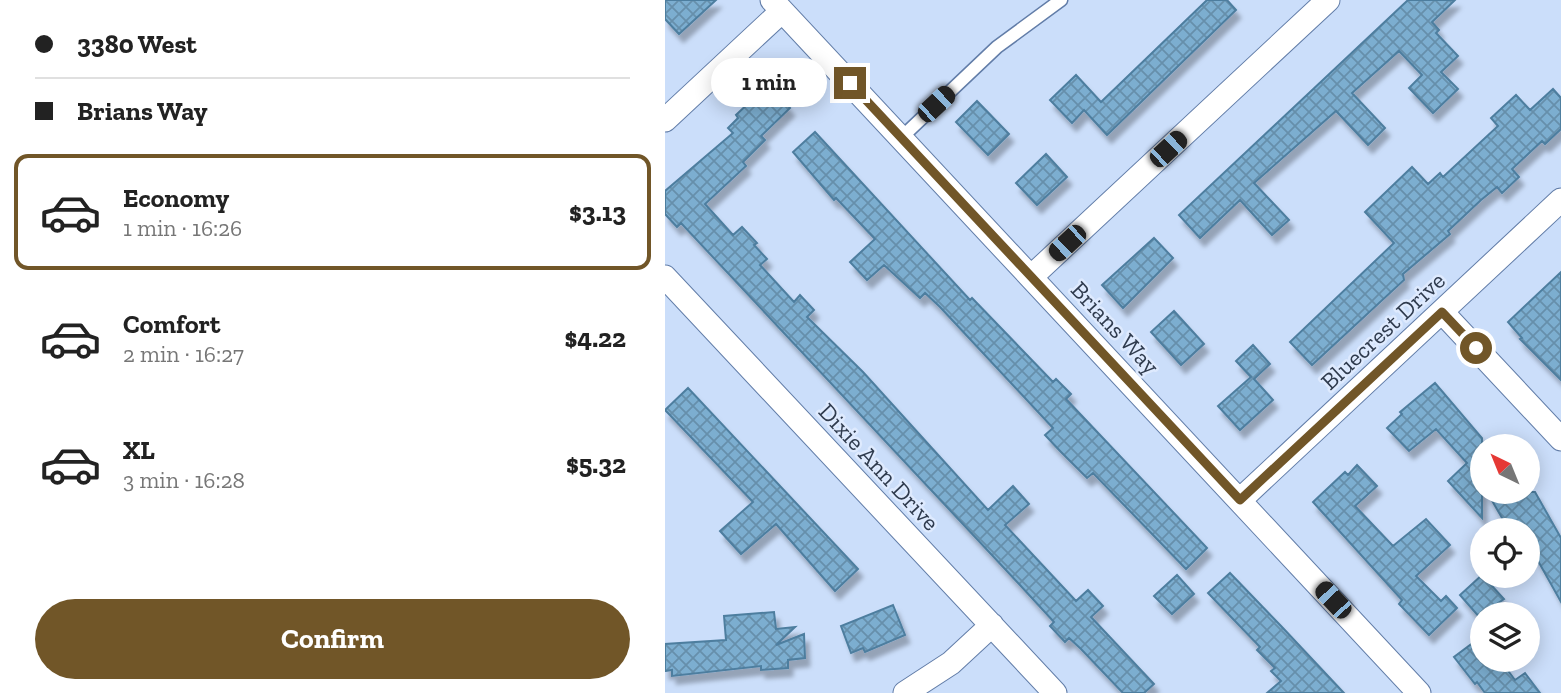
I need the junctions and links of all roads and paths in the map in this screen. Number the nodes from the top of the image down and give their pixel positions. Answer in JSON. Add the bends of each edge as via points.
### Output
{"nodes":[{"id":1,"x":1061,"y":0,"type":"edge"},
{"id":2,"x":1328,"y":0,"type":"edge"},
{"id":3,"x":777,"y":6,"type":"edge"},
{"id":4,"x":665,"y":120,"type":"edge"},
{"id":5,"x":901,"y":138,"type":"junction"},
{"id":6,"x":1561,"y":200,"type":"edge"},
{"id":7,"x":665,"y":277,"type":"edge"},
{"id":8,"x":1031,"y":277,"type":"junction"},
{"id":9,"x":1442,"y":312,"type":"junction"},
{"id":10,"x":1561,"y":439,"type":"edge"},
{"id":11,"x":1240,"y":500,"type":"junction"},
{"id":12,"x":992,"y":625,"type":"junction"},
{"id":13,"x":905,"y":693,"type":"edge"},
{"id":14,"x":1055,"y":693,"type":"edge"},
{"id":15,"x":1419,"y":693,"type":"edge"}],
"edges":[{"from":1,"to":5,"type":"lane","via":[[997,47]]},
{"from":2,"to":8,"type":"street"},
{"from":3,"to":4,"type":"street"},
{"from":3,"to":5,"type":"street","name":"Brians Way"},
{"from":5,"to":8,"type":"street","name":"Brians Way"},
{"from":6,"to":9,"type":"street","name":"Bluecrest Drive"},
{"from":7,"to":12,"type":"street","name":"Dixie Ann Drive"},
{"from":8,"to":11,"type":"street","name":"Brians Way"},
{"from":9,"to":10,"type":"street"},
{"from":9,"to":11,"type":"street","name":"Bluecrest Drive"},
{"from":11,"to":15,"type":"street","name":"Brians Way"},
{"from":12,"to":13,"type":"street","via":[[943,669]]},
{"from":12,"to":14,"type":"street","name":"Dixie Ann Drive"}]}
